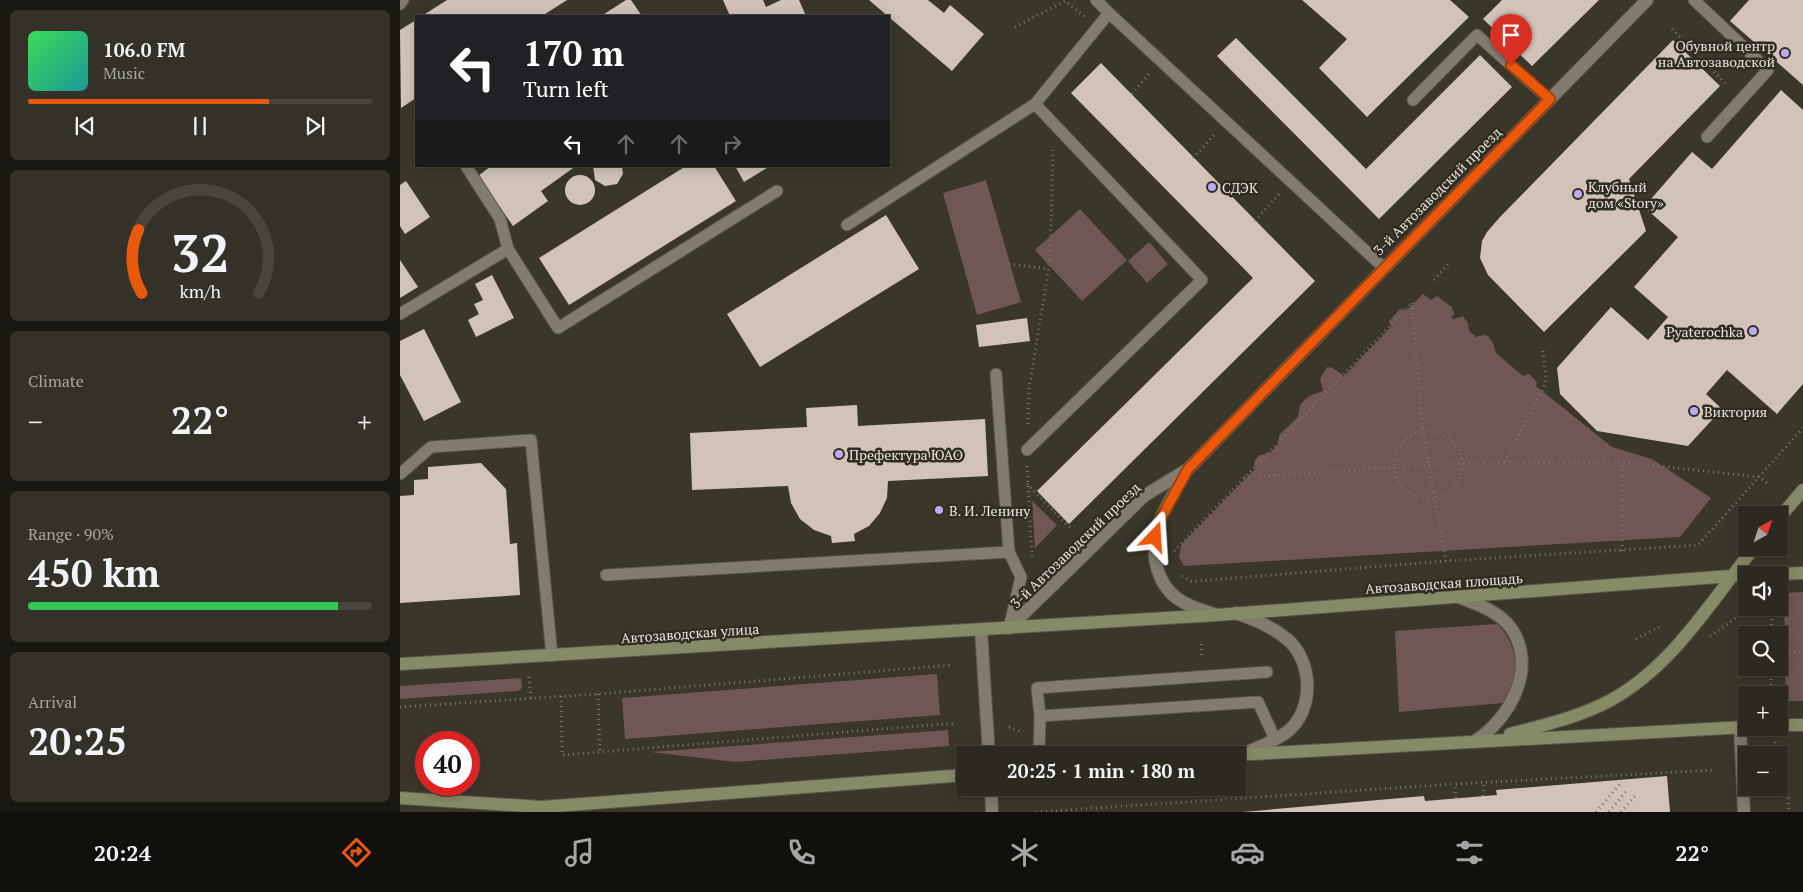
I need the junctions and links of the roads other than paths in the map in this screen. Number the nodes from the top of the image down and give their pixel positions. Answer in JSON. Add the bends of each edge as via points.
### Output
{"nodes":[{"id":1,"x":403,"y":0,"type":"edge"},
{"id":2,"x":1096,"y":0,"type":"edge"},
{"id":3,"x":1647,"y":0,"type":"edge"},
{"id":4,"x":1694,"y":0,"type":"edge"},
{"id":5,"x":400,"y":4,"type":"edge"},
{"id":6,"x":1108,"y":13,"type":"junction"},
{"id":7,"x":1550,"y":99,"type":"junction"},
{"id":8,"x":1413,"y":100,"type":"dead end"},
{"id":9,"x":1035,"y":104,"type":"junction"},
{"id":10,"x":1707,"y":137,"type":"dead end"},
{"id":11,"x":467,"y":167,"type":"edge"},
{"id":12,"x":777,"y":191,"type":"dead end"},
{"id":13,"x":847,"y":225,"type":"dead end"},
{"id":14,"x":508,"y":249,"type":"junction"},
{"id":15,"x":1383,"y":267,"type":"junction"},
{"id":16,"x":400,"y":314,"type":"edge"},
{"id":17,"x":996,"y":374,"type":"dead end"},
{"id":18,"x":1027,"y":450,"type":"road end"},
{"id":19,"x":1188,"y":469,"type":"junction"},
{"id":20,"x":400,"y":474,"type":"edge"},
{"id":21,"x":1803,"y":490,"type":"edge"},
{"id":22,"x":1788,"y":508,"type":"edge"},
{"id":23,"x":1009,"y":552,"type":"junction"},
{"id":24,"x":1747,"y":556,"type":"edge"},
{"id":25,"x":1803,"y":572,"type":"edge"},
{"id":26,"x":606,"y":575,"type":"dead end"},
{"id":27,"x":1731,"y":576,"type":"junction"},
{"id":28,"x":1458,"y":597,"type":"junction"},
{"id":29,"x":1236,"y":614,"type":"junction"},
{"id":30,"x":1217,"y":615,"type":"junction"},
{"id":31,"x":1009,"y":628,"type":"junction"},
{"id":32,"x":981,"y":630,"type":"junction"},
{"id":33,"x":552,"y":656,"type":"junction"},
{"id":34,"x":400,"y":664,"type":"edge"},
{"id":35,"x":1267,"y":672,"type":"dead end"},
{"id":36,"x":1040,"y":716,"type":"junction"},
{"id":37,"x":1788,"y":725,"type":"edge"},
{"id":38,"x":1803,"y":725,"type":"edge"},
{"id":39,"x":1738,"y":727,"type":"edge"},
{"id":40,"x":1743,"y":736,"type":"edge"},
{"id":41,"x":1275,"y":740,"type":"junction"},
{"id":42,"x":1489,"y":740,"type":"junction"},
{"id":43,"x":1475,"y":741,"type":"junction"},
{"id":44,"x":988,"y":746,"type":"edge"},
{"id":45,"x":1039,"y":746,"type":"edge"},
{"id":46,"x":1246,"y":752,"type":"edge"},
{"id":47,"x":1246,"y":755,"type":"edge"},
{"id":48,"x":956,"y":776,"type":"edge"},
{"id":49,"x":991,"y":796,"type":"edge"},
{"id":50,"x":400,"y":798,"type":"edge"},
{"id":51,"x":543,"y":809,"type":"edge"},
{"id":52,"x":497,"y":812,"type":"edge"},
{"id":53,"x":992,"y":812,"type":"edge"},
{"id":54,"x":1744,"y":812,"type":"edge"}],
"edges":[{"from":1,"to":5,"type":"lane"},
{"from":2,"to":6,"type":"lane"},
{"from":3,"to":7,"type":"street","name":"3-й Автозаводский проезд"},
{"from":4,"to":10,"type":"lane","via":[[1768,70]]},
{"from":6,"to":9,"type":"lane"},
{"from":6,"to":15,"type":"lane"},
{"from":7,"to":8,"type":"lane","via":[[1477,35]]},
{"from":7,"to":15,"type":"street","name":"3-й Автозаводский проезд"},
{"from":9,"to":13,"type":"lane"},
{"from":9,"to":18,"type":"lane","via":[[1202,280]]},
{"from":11,"to":14,"type":"lane","via":[[500,220]]},
{"from":12,"to":14,"type":"lane","via":[[558,328]]},
{"from":14,"to":16,"type":"lane"},
{"from":15,"to":19,"type":"street","name":"3-й Автозаводский проезд"},
{"from":17,"to":23,"type":"lane"},
{"from":19,"to":30,"type":"street","name":"3-й Автозаводский проезд","via":[[1159,522],[1155,537],[1157,567],[1164,586],[1177,599]]},
{"from":19,"to":31,"type":"street","name":"3-й Автозаводский проезд","via":[[1144,496]]},
{"from":20,"to":33,"type":"lane","via":[[431,446],[531,440]]},
{"from":21,"to":22,"type":"main road"},
{"from":23,"to":26,"type":"lane"},
{"from":23,"to":31,"type":"lane","via":[[1020,577]]},
{"from":24,"to":27,"type":"main road"},
{"from":25,"to":27,"type":"main road"},
{"from":27,"to":28,"type":"main road","name":"Автозаводская площадь"},
{"from":27,"to":42,"type":"main road","via":[[1667,656],[1618,696],[1579,715]]},
{"from":28,"to":29,"type":"main road","name":"Автозаводская площадь"},
{"from":28,"to":43,"type":"street","via":[[1498,615],[1510,627],[1520,652],[1519,684],[1515,696],[1494,727]]},
{"from":29,"to":30,"type":"main road","name":"Автозаводская площадь"},
{"from":29,"to":41,"type":"street","via":[[1267,625],[1289,641],[1302,660],[1307,678],[1307,698],[1288,731]]},
{"from":30,"to":31,"type":"main road","name":"Автозаводская площадь"},
{"from":31,"to":32,"type":"main road","name":"Автозаводская площадь"},
{"from":32,"to":33,"type":"main road","name":"Автозаводская улица"},
{"from":32,"to":44,"type":"street"},
{"from":33,"to":34,"type":"main road","name":"Автозаводская улица"},
{"from":35,"to":36,"type":"lane","via":[[1038,688]]},
{"from":36,"to":41,"type":"lane","via":[[1258,702]]},
{"from":36,"to":45,"type":"lane"},
{"from":37,"to":38,"type":"main road"},
{"from":39,"to":42,"type":"main road"},
{"from":40,"to":54,"type":"street"},
{"from":41,"to":46,"type":"street"},
{"from":42,"to":43,"type":"main road"},
{"from":43,"to":47,"type":"main road"},
{"from":48,"to":51,"type":"main road"},
{"from":49,"to":53,"type":"street"},
{"from":50,"to":51,"type":"main road"},
{"from":51,"to":52,"type":"main road"}]}
